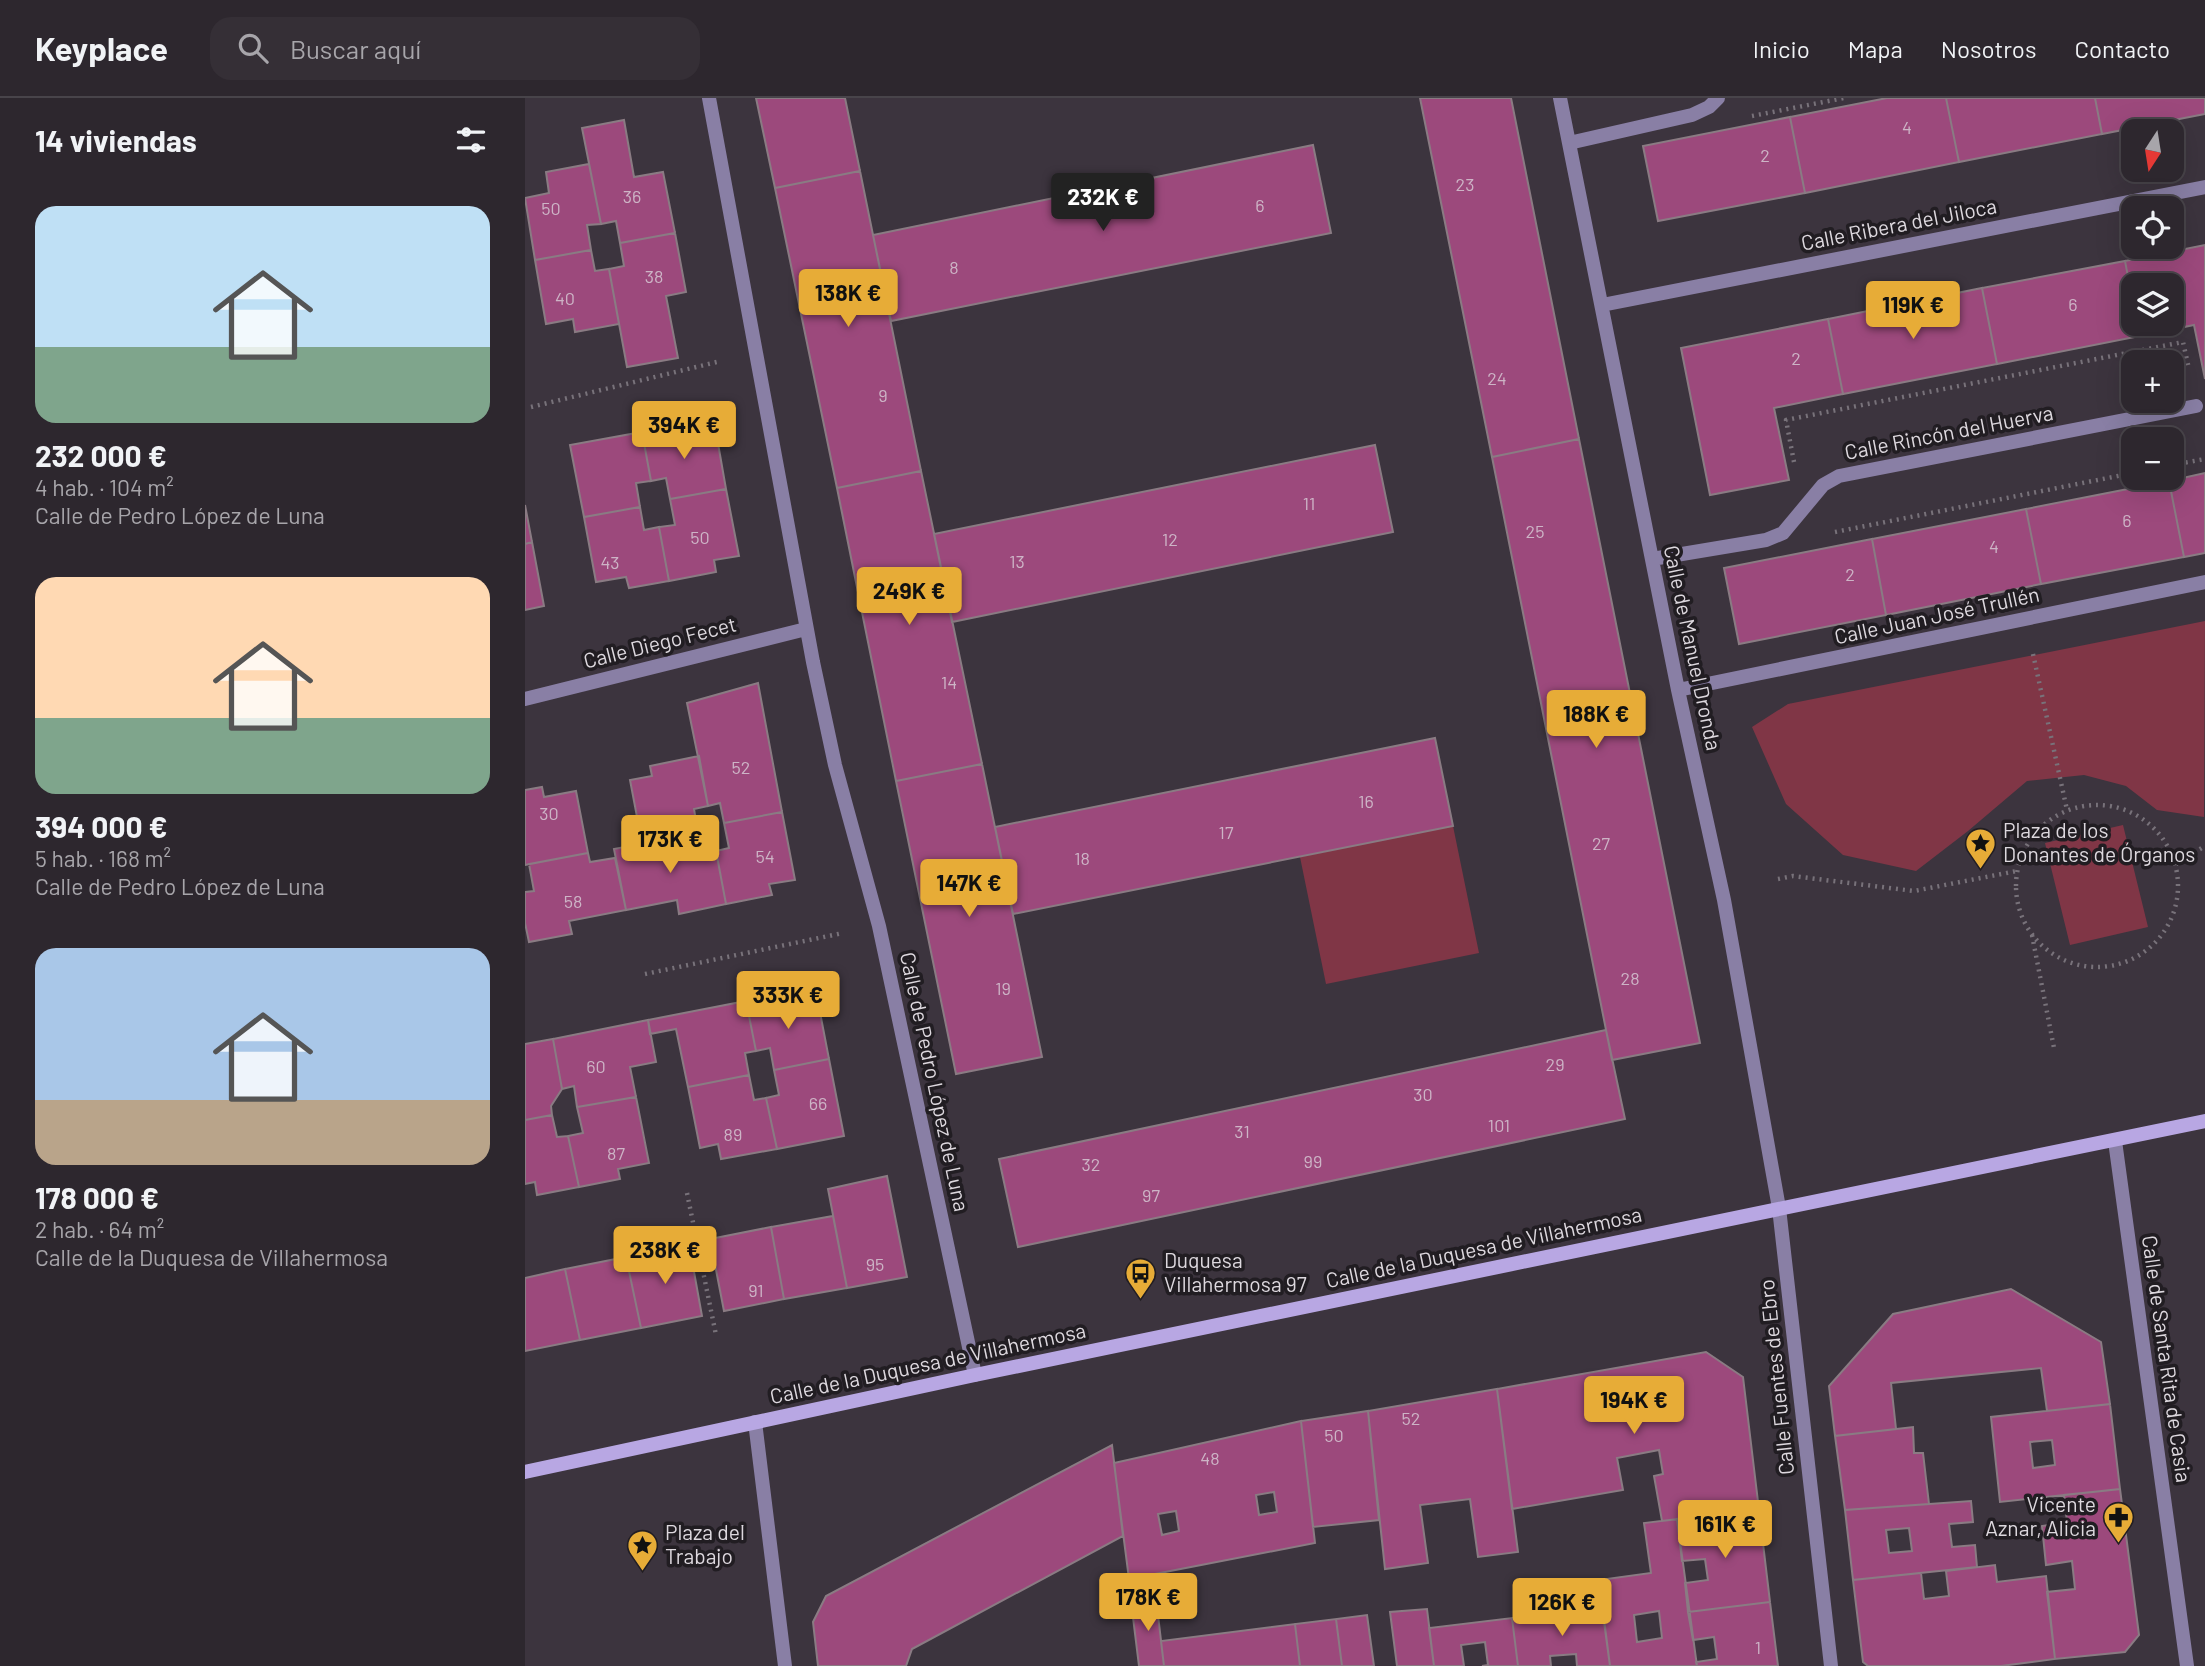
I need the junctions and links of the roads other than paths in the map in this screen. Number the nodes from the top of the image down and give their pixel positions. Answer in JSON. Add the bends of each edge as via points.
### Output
{"nodes":[{"id":1,"x":709,"y":98,"type":"edge"},
{"id":2,"x":1560,"y":98,"type":"edge"},
{"id":3,"x":1718,"y":98,"type":"edge"},
{"id":4,"x":1569,"y":143,"type":"junction"},
{"id":5,"x":2205,"y":187,"type":"edge"},
{"id":6,"x":1601,"y":305,"type":"junction"},
{"id":7,"x":2196,"y":406,"type":"dead end"},
{"id":8,"x":1652,"y":559,"type":"junction"},
{"id":9,"x":2205,"y":582,"type":"edge"},
{"id":10,"x":806,"y":629,"type":"junction"},
{"id":11,"x":1678,"y":690,"type":"junction"},
{"id":12,"x":525,"y":699,"type":"edge"},
{"id":13,"x":2205,"y":1121,"type":"edge"},
{"id":14,"x":2115,"y":1141,"type":"junction"},
{"id":15,"x":1779,"y":1208,"type":"junction"},
{"id":16,"x":975,"y":1375,"type":"junction"},
{"id":17,"x":755,"y":1422,"type":"junction"},
{"id":18,"x":525,"y":1472,"type":"edge"},
{"id":19,"x":785,"y":1666,"type":"edge"},
{"id":20,"x":1831,"y":1666,"type":"edge"},
{"id":21,"x":2187,"y":1666,"type":"edge"}],
"edges":[{"from":1,"to":10,"type":"street","name":"Calle de Pedro López de Luna"},
{"from":2,"to":4,"type":"street","name":"Calle de Manuel Dronda"},
{"from":3,"to":4,"type":"street","via":[[1692,115]]},
{"from":4,"to":6,"type":"street","name":"Calle de Manuel Dronda"},
{"from":5,"to":6,"type":"street","name":"Calle Ribera del Jiloca"},
{"from":6,"to":8,"type":"street","name":"Calle de Manuel Dronda"},
{"from":7,"to":8,"type":"street","name":"Calle Rincón del Huerva","via":[[1839,476],[1823,485],[1783,533],[1766,540]]},
{"from":8,"to":11,"type":"street","name":"Calle de Manuel Dronda"},
{"from":9,"to":11,"type":"street","name":"Calle Juan José Trullén"},
{"from":10,"to":12,"type":"street","name":"Calle Diego Fecet"},
{"from":10,"to":16,"type":"street","name":"Calle de Pedro López de Luna","via":[[835,765],[879,926]]},
{"from":11,"to":15,"type":"street","name":"Calle de Manuel Dronda","via":[[1724,900]]},
{"from":13,"to":14,"type":"main road","name":"Calle de la Duquesa de Villahermosa"},
{"from":14,"to":15,"type":"main road","name":"Calle de la Duquesa de Villahermosa"},
{"from":14,"to":21,"type":"street","name":"Calle de Santa Rita de Casia"},
{"from":15,"to":16,"type":"main road","name":"Calle de la Duquesa de Villahermosa"},
{"from":15,"to":20,"type":"street","name":"Calle Fuentes de Ebro"},
{"from":16,"to":17,"type":"main road","name":"Calle de la Duquesa de Villahermosa"},
{"from":17,"to":18,"type":"main road","name":"Calle de la Duquesa de Villahermosa"},
{"from":17,"to":19,"type":"street"}]}
